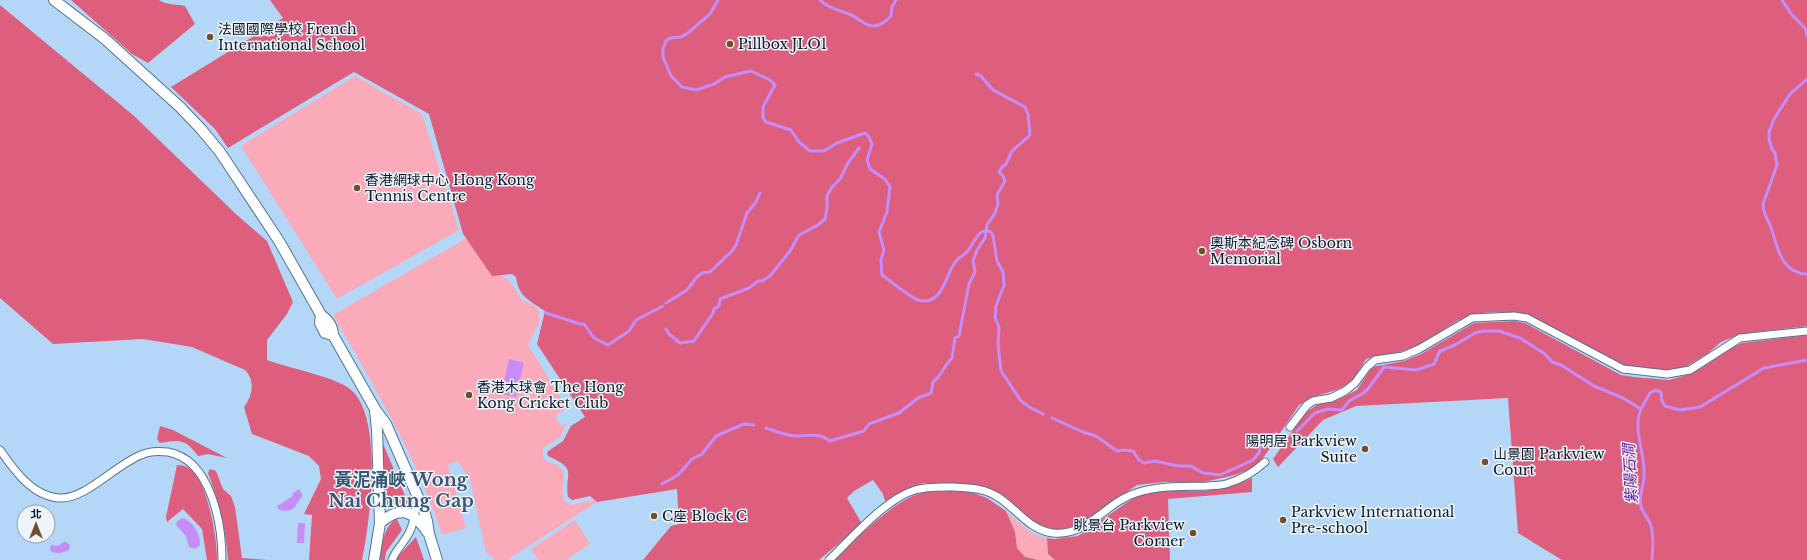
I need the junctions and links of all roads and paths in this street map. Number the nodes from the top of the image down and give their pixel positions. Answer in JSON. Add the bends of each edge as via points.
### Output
{"nodes":[{"id":1,"x":54,"y":0,"type":"edge"},
{"id":2,"x":1807,"y":331,"type":"edge"},
{"id":3,"x":375,"y":409,"type":"junction"},
{"id":4,"x":1290,"y":428,"type":"dead end"},
{"id":5,"x":0,"y":450,"type":"edge"},
{"id":6,"x":1265,"y":462,"type":"dead end"},
{"id":7,"x":417,"y":499,"type":"junction"},
{"id":8,"x":414,"y":517,"type":"junction"},
{"id":9,"x":380,"y":523,"type":"junction"},
{"id":10,"x":429,"y":534,"type":"junction"},
{"id":11,"x":222,"y":560,"type":"edge"},
{"id":12,"x":374,"y":560,"type":"edge"},
{"id":13,"x":392,"y":560,"type":"edge"},
{"id":14,"x":437,"y":560,"type":"edge"},
{"id":15,"x":829,"y":560,"type":"edge"}],
"edges":[{"from":1,"to":3,"type":"main road","via":[[104,39],[180,107],[220,152],[279,241],[321,315],[333,329],[333,335]]},
{"from":2,"to":4,"type":"street","via":[[1740,338],[1690,370],[1667,374],[1624,369],[1527,318],[1472,318],[1403,356],[1380,358],[1371,362],[1345,392],[1307,405]]},
{"from":3,"to":7,"type":"main road","via":[[386,424]]},
{"from":3,"to":9,"type":"main road","via":[[378,430]]},
{"from":5,"to":11,"type":"street","via":[[28,484],[42,494],[59,498],[72,498],[84,492],[141,455],[156,452],[179,455],[196,467],[209,491],[220,530]]},
{"from":6,"to":15,"type":"street","via":[[1252,473],[1225,484],[1159,487],[1135,493],[1079,529],[1058,533],[1038,528],[986,491],[939,487],[920,489],[907,492],[888,504]]},
{"from":7,"to":8,"type":"street"},
{"from":7,"to":10,"type":"main road","via":[[427,521]]},
{"from":8,"to":9,"type":"main road","via":[[407,512],[399,512]]},
{"from":8,"to":10,"type":"main road"},
{"from":8,"to":13,"type":"street","via":[[408,534]]},
{"from":9,"to":12,"type":"main road"},
{"from":10,"to":14,"type":"main road"}]}
